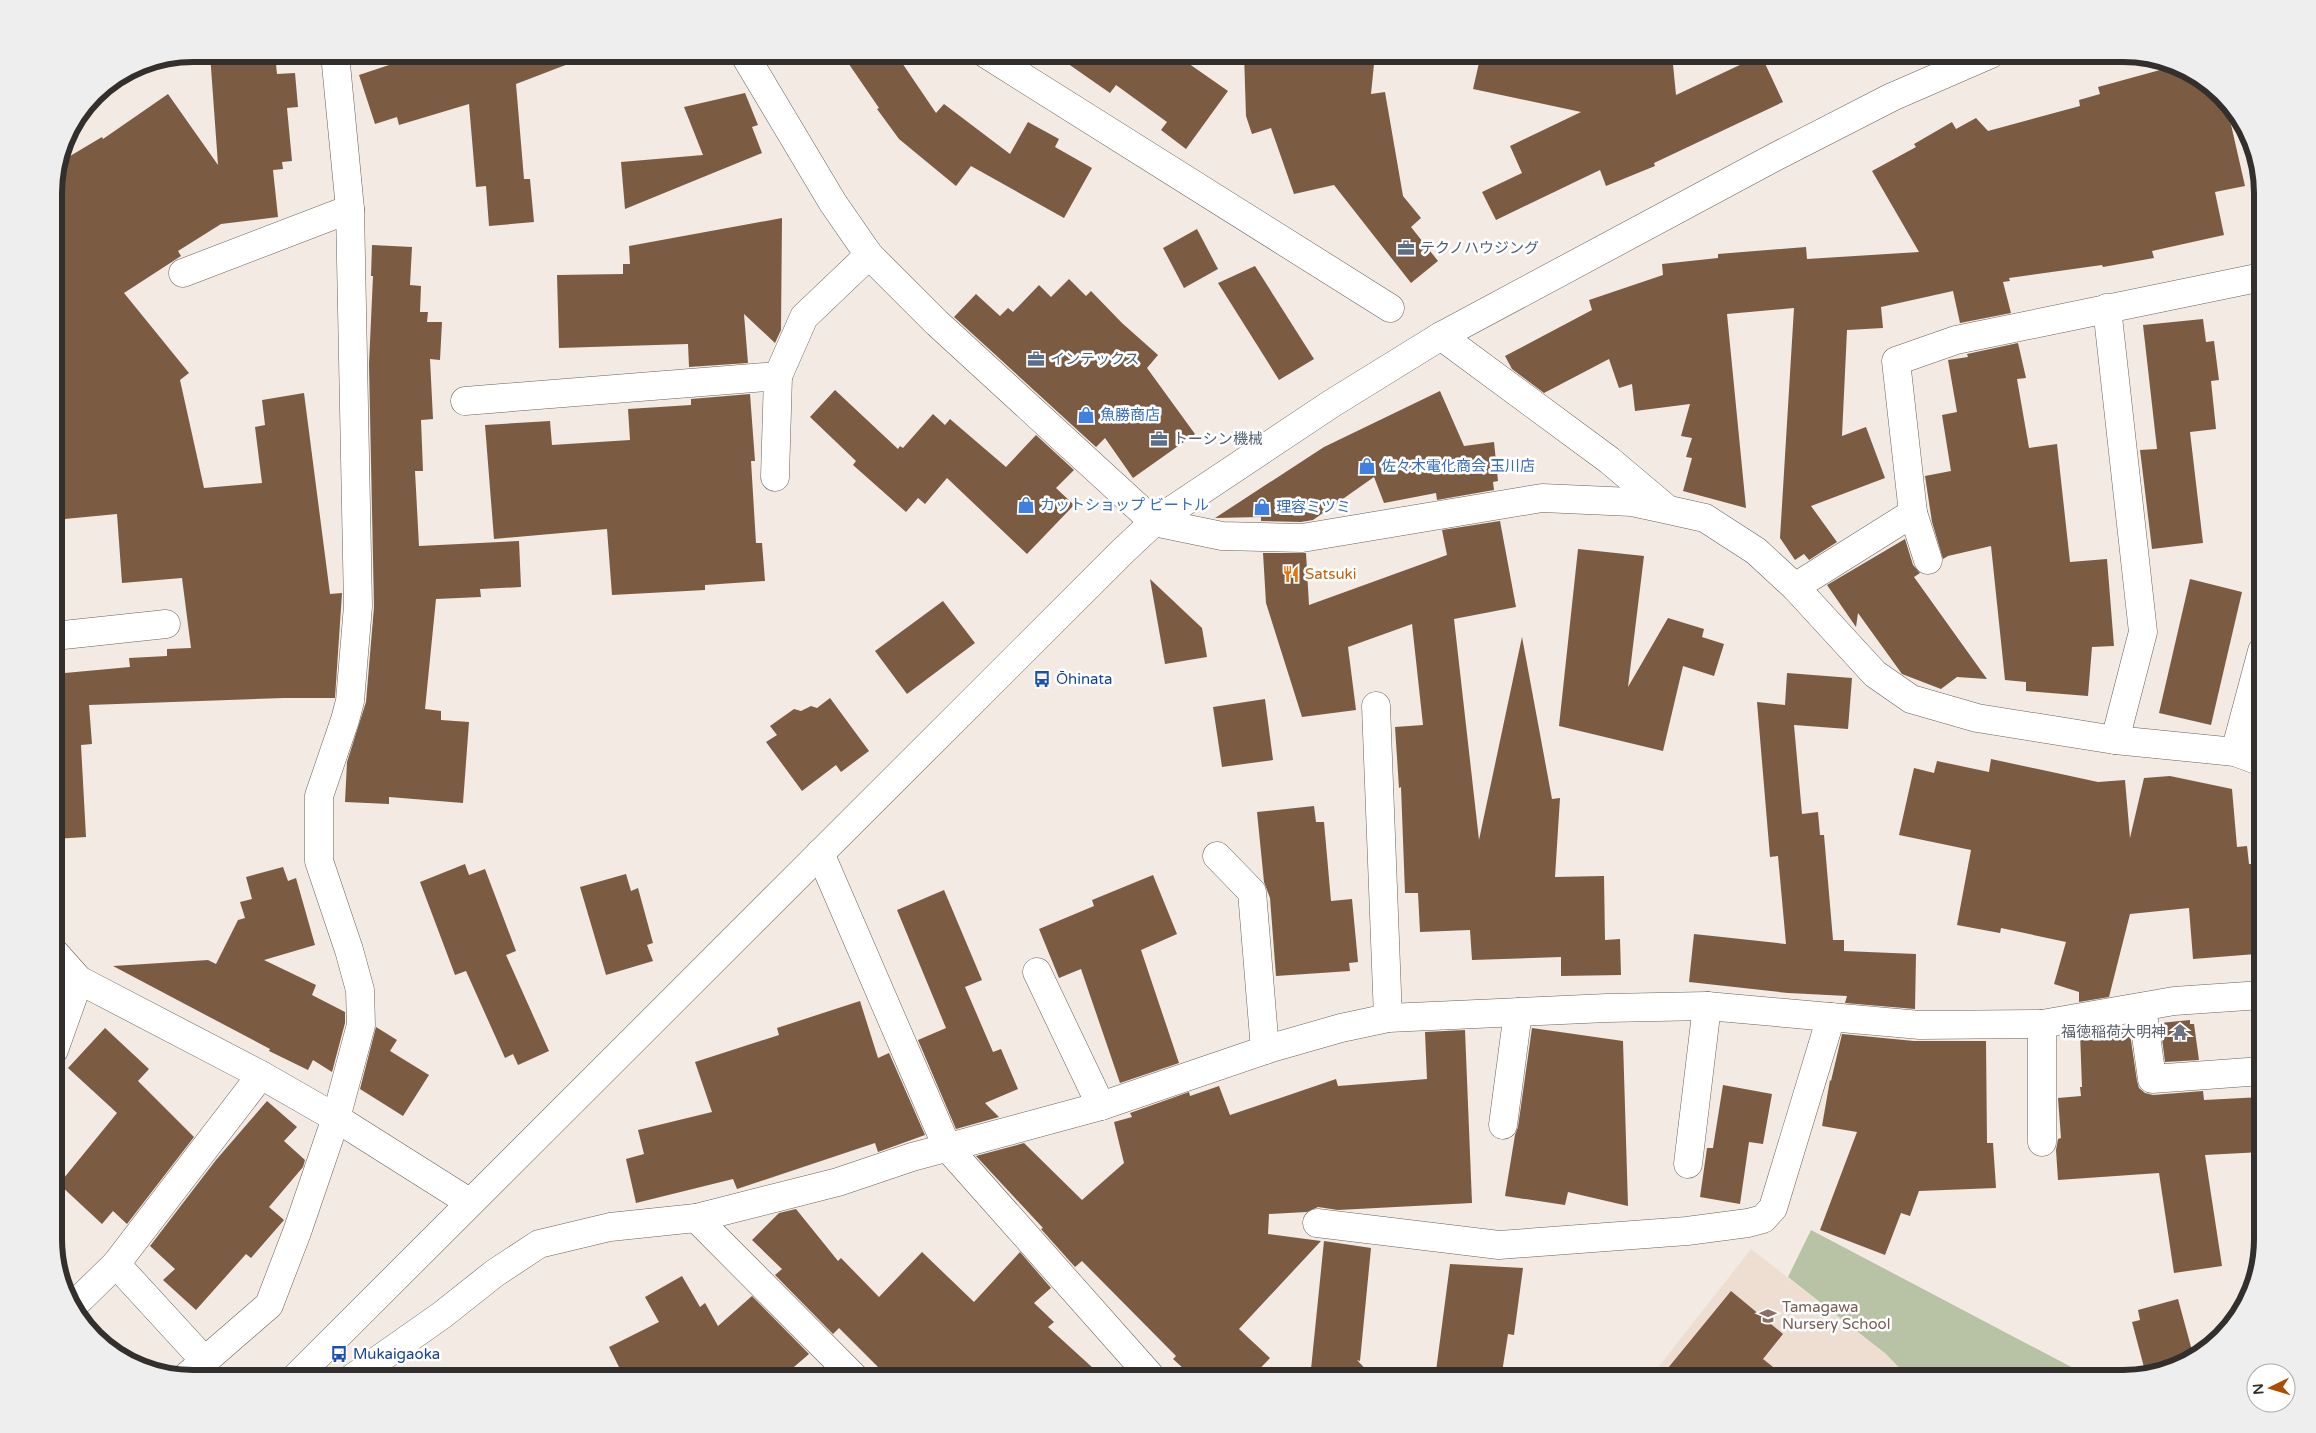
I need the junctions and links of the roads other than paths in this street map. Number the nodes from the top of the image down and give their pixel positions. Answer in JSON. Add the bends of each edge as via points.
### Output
{"nodes":[{"id":1,"x":336,"y":62,"type":"edge"},
{"id":2,"x":749,"y":62,"type":"edge"},
{"id":3,"x":999,"y":62,"type":"edge"},
{"id":4,"x":1973,"y":62,"type":"edge"},
{"id":5,"x":350,"y":209,"type":"junction"},
{"id":6,"x":869,"y":256,"type":"junction"},
{"id":7,"x":183,"y":273,"type":"dead end"},
{"id":8,"x":2253,"y":279,"type":"edge"},
{"id":9,"x":1390,"y":308,"type":"dead end"},
{"id":10,"x":2107,"y":308,"type":"junction"},
{"id":11,"x":1441,"y":336,"type":"junction"},
{"id":12,"x":778,"y":376,"type":"junction"},
{"id":13,"x":465,"y":401,"type":"dead end"},
{"id":14,"x":775,"y":477,"type":"dead end"},
{"id":15,"x":1669,"y":510,"type":"junction"},
{"id":16,"x":1913,"y":513,"type":"junction"},
{"id":17,"x":1154,"y":522,"type":"junction"},
{"id":18,"x":1928,"y":560,"type":"dead end"},
{"id":19,"x":1795,"y":587,"type":"junction"},
{"id":20,"x":166,"y":624,"type":"dead end"},
{"id":21,"x":63,"y":635,"type":"edge"},
{"id":22,"x":2253,"y":683,"type":"edge"},
{"id":23,"x":1376,"y":706,"type":"dead end"},
{"id":24,"x":2115,"y":740,"type":"junction"},
{"id":25,"x":2235,"y":752,"type":"junction"},
{"id":26,"x":2254,"y":759,"type":"edge"},
{"id":27,"x":820,"y":853,"type":"junction"},
{"id":28,"x":1217,"y":856,"type":"dead end"},
{"id":29,"x":63,"y":962,"type":"edge"},
{"id":30,"x":1037,"y":972,"type":"dead end"},
{"id":31,"x":79,"y":980,"type":"junction"},
{"id":32,"x":2254,"y":995,"type":"edge"},
{"id":33,"x":1707,"y":1006,"type":"junction"},
{"id":34,"x":2142,"y":1008,"type":"junction"},
{"id":35,"x":1518,"y":1012,"type":"junction"},
{"id":36,"x":1831,"y":1017,"type":"junction"},
{"id":37,"x":1388,"y":1018,"type":"junction"},
{"id":38,"x":2042,"y":1024,"type":"junction"},
{"id":39,"x":63,"y":1025,"type":"edge"},
{"id":40,"x":1265,"y":1050,"type":"junction"},
{"id":41,"x":2254,"y":1072,"type":"edge"},
{"id":42,"x":261,"y":1075,"type":"junction"},
{"id":43,"x":1101,"y":1106,"type":"junction"},
{"id":44,"x":336,"y":1118,"type":"junction"},
{"id":45,"x":1503,"y":1125,"type":"dead end"},
{"id":46,"x":2042,"y":1142,"type":"dead end"},
{"id":47,"x":947,"y":1147,"type":"junction"},
{"id":48,"x":1688,"y":1164,"type":"dead end"},
{"id":49,"x":469,"y":1202,"type":"junction"},
{"id":50,"x":696,"y":1218,"type":"junction"},
{"id":51,"x":1317,"y":1224,"type":"dead end"},
{"id":52,"x":116,"y":1264,"type":"junction"},
{"id":53,"x":78,"y":1301,"type":"edge"},
{"id":54,"x":196,"y":1369,"type":"edge"},
{"id":55,"x":303,"y":1370,"type":"edge"},
{"id":56,"x":364,"y":1370,"type":"edge"},
{"id":57,"x":847,"y":1370,"type":"edge"},
{"id":58,"x":1145,"y":1370,"type":"edge"}],
"edges":[{"from":1,"to":5,"type":"street"},
{"from":2,"to":6,"type":"street","via":[[833,203]]},
{"from":3,"to":9,"type":"street"},
{"from":4,"to":11,"type":"street","via":[[1892,97]]},
{"from":5,"to":7,"type":"street"},
{"from":5,"to":44,"type":"street","via":[[358,606],[350,701],[319,796],[319,861],[360,990],[361,1025]]},
{"from":6,"to":12,"type":"street","via":[[804,317]]},
{"from":6,"to":17,"type":"street","via":[[937,323]]},
{"from":8,"to":10,"type":"street"},
{"from":10,"to":16,"type":"street","via":[[1956,340],[1896,361]]},
{"from":10,"to":24,"type":"street","via":[[2143,632]]},
{"from":11,"to":15,"type":"street","via":[[1594,448]]},
{"from":11,"to":17,"type":"street","via":[[1331,404]]},
{"from":12,"to":13,"type":"street"},
{"from":12,"to":14,"type":"street"},
{"from":15,"to":17,"type":"street","via":[[1632,502],[1542,498],[1302,538],[1222,536]]},
{"from":15,"to":19,"type":"street","via":[[1705,518],[1756,551]]},
{"from":16,"to":18,"type":"street"},
{"from":16,"to":19,"type":"street"},
{"from":17,"to":27,"type":"street"},
{"from":19,"to":24,"type":"street","via":[[1875,674],[1911,699],[1977,718]]},
{"from":20,"to":21,"type":"street"},
{"from":22,"to":25,"type":"street"},
{"from":23,"to":37,"type":"street"},
{"from":24,"to":25,"type":"street"},
{"from":25,"to":26,"type":"street"},
{"from":27,"to":47,"type":"street"},
{"from":27,"to":49,"type":"street"},
{"from":28,"to":40,"type":"street","via":[[1252,892]]},
{"from":29,"to":31,"type":"street"},
{"from":30,"to":43,"type":"street"},
{"from":31,"to":39,"type":"street"},
{"from":31,"to":42,"type":"street"},
{"from":32,"to":34,"type":"street"},
{"from":33,"to":35,"type":"street"},
{"from":33,"to":36,"type":"street"},
{"from":33,"to":48,"type":"street"},
{"from":34,"to":38,"type":"street"},
{"from":34,"to":41,"type":"street","via":[[2152,1078]]},
{"from":35,"to":37,"type":"street"},
{"from":35,"to":45,"type":"street"},
{"from":36,"to":38,"type":"street","via":[[1920,1025]]},
{"from":36,"to":51,"type":"street","via":[[1773,1208],[1762,1219],[1687,1231],[1499,1245]]},
{"from":37,"to":40,"type":"street"},
{"from":38,"to":46,"type":"street"},
{"from":40,"to":43,"type":"street"},
{"from":42,"to":44,"type":"street"},
{"from":42,"to":52,"type":"street"},
{"from":43,"to":47,"type":"street"},
{"from":44,"to":49,"type":"street"},
{"from":44,"to":54,"type":"street","via":[[298,1232],[269,1305]]},
{"from":47,"to":50,"type":"street","via":[[838,1182]]},
{"from":47,"to":58,"type":"street"},
{"from":49,"to":55,"type":"street"},
{"from":50,"to":56,"type":"street","via":[[610,1227],[540,1244],[495,1273]]},
{"from":50,"to":57,"type":"street"},
{"from":52,"to":53,"type":"street"},
{"from":52,"to":54,"type":"street"}]}
